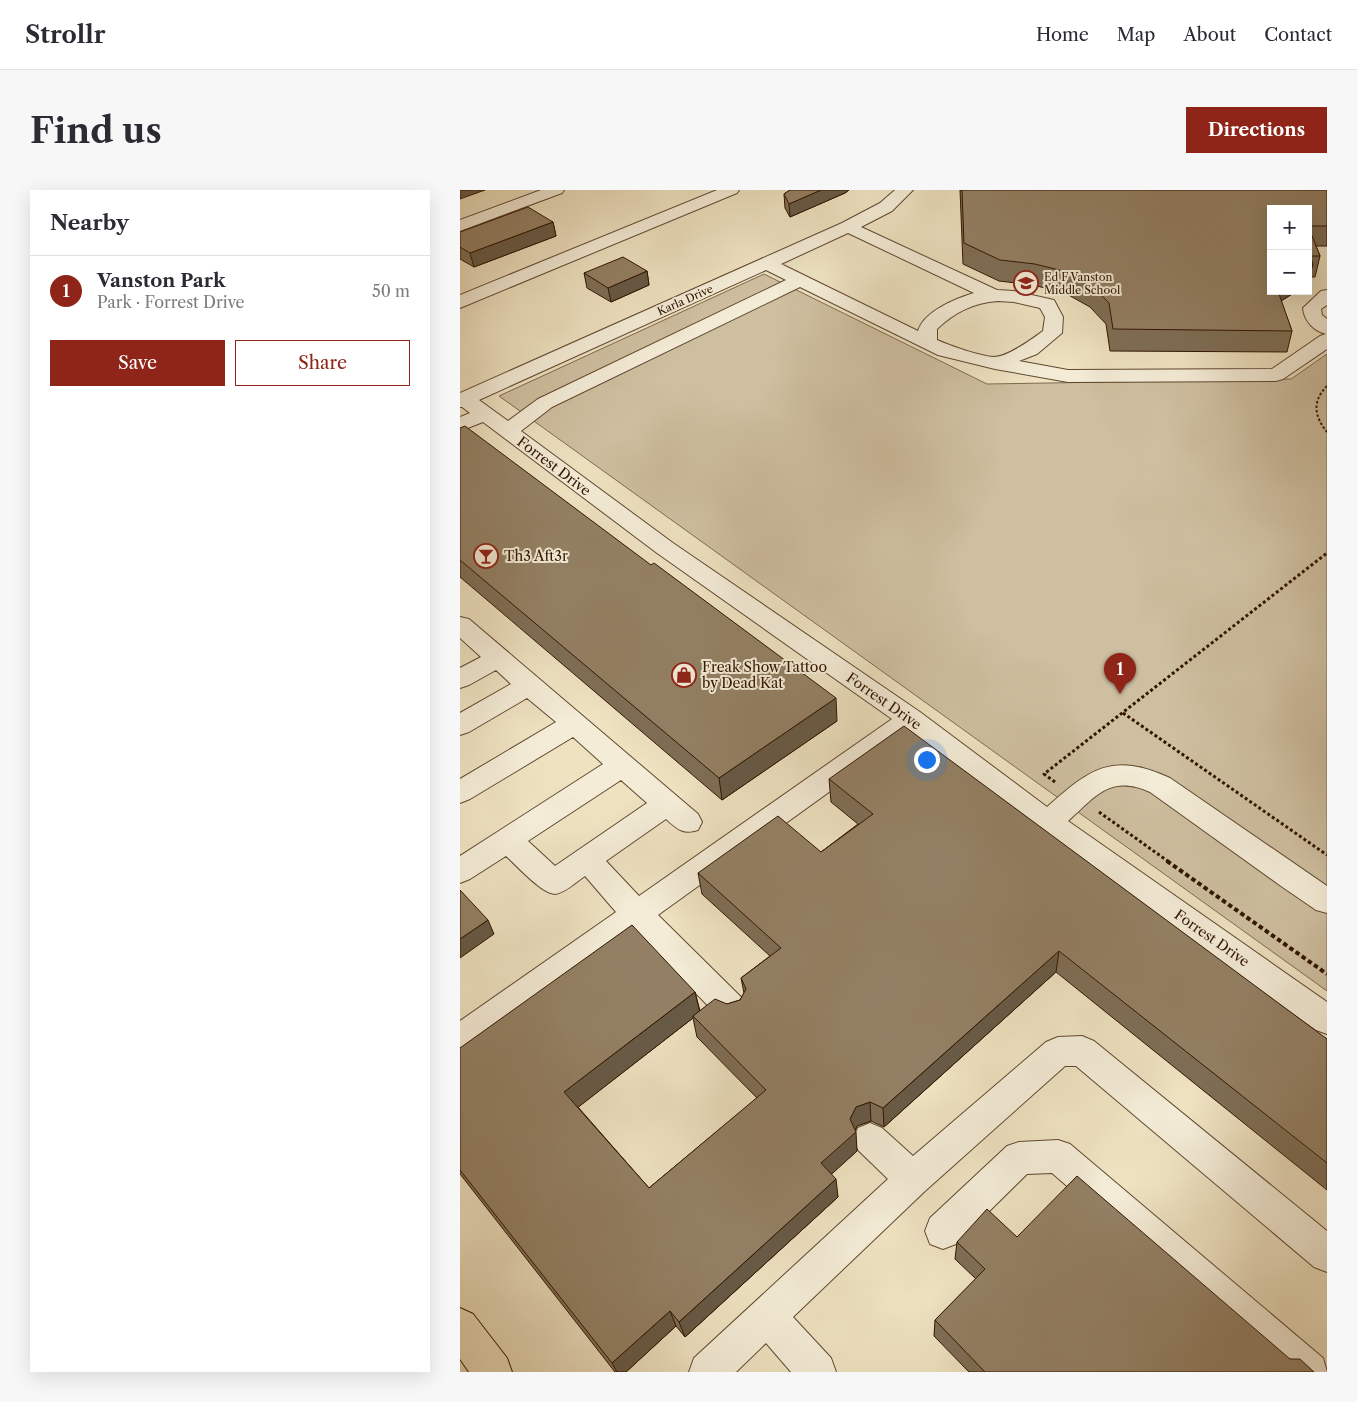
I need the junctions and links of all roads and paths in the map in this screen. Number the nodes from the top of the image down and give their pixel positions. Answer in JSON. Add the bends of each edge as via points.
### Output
{"nodes":[{"id":1,"x":556,"y":190,"type":"edge"},
{"id":2,"x":731,"y":190,"type":"edge"},
{"id":3,"x":905,"y":190,"type":"edge"},
{"id":4,"x":460,"y":226,"type":"edge"},
{"id":5,"x":848,"y":227,"type":"junction"},
{"id":6,"x":767,"y":264,"type":"junction"},
{"id":7,"x":801,"y":280,"type":"junction"},
{"id":8,"x":991,"y":294,"type":"junction"},
{"id":9,"x":1327,"y":295,"type":"edge"},
{"id":10,"x":460,"y":302,"type":"edge"},
{"id":11,"x":1327,"y":329,"type":"edge"},
{"id":12,"x":1327,"y":340,"type":"edge"},
{"id":13,"x":927,"y":342,"type":"junction"},
{"id":14,"x":998,"y":363,"type":"junction"},
{"id":15,"x":1327,"y":386,"type":"edge"},
{"id":16,"x":470,"y":405,"type":"edge"},
{"id":17,"x":460,"y":425,"type":"edge"},
{"id":18,"x":508,"y":431,"type":"junction"},
{"id":19,"x":1327,"y":432,"type":"edge"},
{"id":20,"x":1327,"y":553,"type":"edge"},
{"id":21,"x":460,"y":624,"type":"edge"},
{"id":22,"x":498,"y":658,"type":"junction"},
{"id":23,"x":460,"y":679,"type":"edge"},
{"id":24,"x":529,"y":685,"type":"junction"},
{"id":25,"x":1123,"y":713,"type":"junction"},
{"id":26,"x":911,"y":719,"type":"junction"},
{"id":27,"x":574,"y":724,"type":"junction"},
{"id":28,"x":460,"y":725,"type":"edge"},
{"id":29,"x":622,"y":766,"type":"junction"},
{"id":30,"x":1048,"y":782,"type":"dead end"},
{"id":31,"x":1066,"y":790,"type":"junction"},
{"id":32,"x":460,"y":792,"type":"edge"},
{"id":33,"x":666,"y":804,"type":"junction"},
{"id":34,"x":688,"y":822,"type":"dead end"},
{"id":35,"x":1048,"y":822,"type":"junction"},
{"id":36,"x":508,"y":840,"type":"junction"},
{"id":37,"x":1327,"y":855,"type":"edge"},
{"id":38,"x":587,"y":858,"type":"junction"},
{"id":39,"x":460,"y":871,"type":"edge"},
{"id":40,"x":1327,"y":901,"type":"edge"},
{"id":41,"x":637,"y":914,"type":"junction"},
{"id":42,"x":1327,"y":974,"type":"edge"},
{"id":43,"x":732,"y":1009,"type":"edge"},
{"id":44,"x":1327,"y":1020,"type":"edge"},
{"id":45,"x":460,"y":1039,"type":"edge"},
{"id":46,"x":870,"y":1139,"type":"dead end"},
{"id":47,"x":913,"y":1179,"type":"junction"},
{"id":48,"x":943,"y":1231,"type":"dead end"},
{"id":49,"x":1327,"y":1254,"type":"edge"},
{"id":50,"x":767,"y":1316,"type":"junction"},
{"id":51,"x":460,"y":1327,"type":"edge"},
{"id":52,"x":493,"y":1372,"type":"edge"},
{"id":53,"x":708,"y":1372,"type":"edge"},
{"id":54,"x":818,"y":1372,"type":"edge"},
{"id":55,"x":1309,"y":1372,"type":"edge"}],
"edges":[{"from":1,"to":4,"type":"street"},
{"from":2,"to":10,"type":"street"},
{"from":3,"to":5,"type":"street","name":"Karla Drive","via":[[886,207]]},
{"from":5,"to":6,"type":"street","name":"Karla Drive"},
{"from":5,"to":8,"type":"street"},
{"from":6,"to":7,"type":"street"},
{"from":6,"to":16,"type":"street","name":"Karla Drive"},
{"from":7,"to":13,"type":"street"},
{"from":7,"to":18,"type":"street","via":[[545,403]]},
{"from":8,"to":13,"type":"street","via":[[956,304],[940,315],[928,328]]},
{"from":8,"to":14,"type":"street","via":[[1023,296],[1047,304],[1054,317],[1052,333],[1030,350]]},
{"from":9,"to":11,"type":"street","via":[[1312,308],[1313,317]]},
{"from":12,"to":14,"type":"street","via":[[1276,375],[1068,376]]},
{"from":13,"to":14,"type":"street","via":[[945,351]]},
{"from":15,"to":19,"type":"path","via":[[1315,405],[1318,420]]},
{"from":16,"to":17,"type":"street","name":"Karla Drive"},
{"from":16,"to":18,"type":"street","name":"Forrest Drive"},
{"from":18,"to":26,"type":"street","name":"Forrest Drive","via":[[665,548]]},
{"from":20,"to":25,"type":"path"},
{"from":21,"to":22,"type":"street"},
{"from":22,"to":23,"type":"street"},
{"from":22,"to":24,"type":"street"},
{"from":24,"to":27,"type":"street"},
{"from":24,"to":28,"type":"street"},
{"from":25,"to":31,"type":"path","via":[[1044,774]]},
{"from":25,"to":37,"type":"path"},
{"from":26,"to":35,"type":"street","name":"Forrest Drive"},
{"from":26,"to":41,"type":"street"},
{"from":27,"to":29,"type":"street"},
{"from":27,"to":32,"type":"street"},
{"from":29,"to":33,"type":"street"},
{"from":29,"to":36,"type":"street"},
{"from":30,"to":31,"type":"path"},
{"from":31,"to":35,"type":"street"},
{"from":31,"to":40,"type":"street","via":[[1119,773],[1148,778]]},
{"from":31,"to":42,"type":"path"},
{"from":33,"to":34,"type":"street"},
{"from":33,"to":38,"type":"street"},
{"from":35,"to":44,"type":"street","name":"Forrest Drive"},
{"from":36,"to":38,"type":"street","via":[[554,882]]},
{"from":36,"to":39,"type":"street"},
{"from":38,"to":41,"type":"street"},
{"from":41,"to":43,"type":"street"},
{"from":41,"to":45,"type":"street"},
{"from":46,"to":47,"type":"street"},
{"from":47,"to":49,"type":"street","via":[[1058,1052],[1082,1051]]},
{"from":47,"to":50,"type":"street"},
{"from":48,"to":55,"type":"street","via":[[1019,1158],[1058,1156]]},
{"from":50,"to":53,"type":"street"},
{"from":50,"to":54,"type":"street"},
{"from":51,"to":52,"type":"main road"}]}
